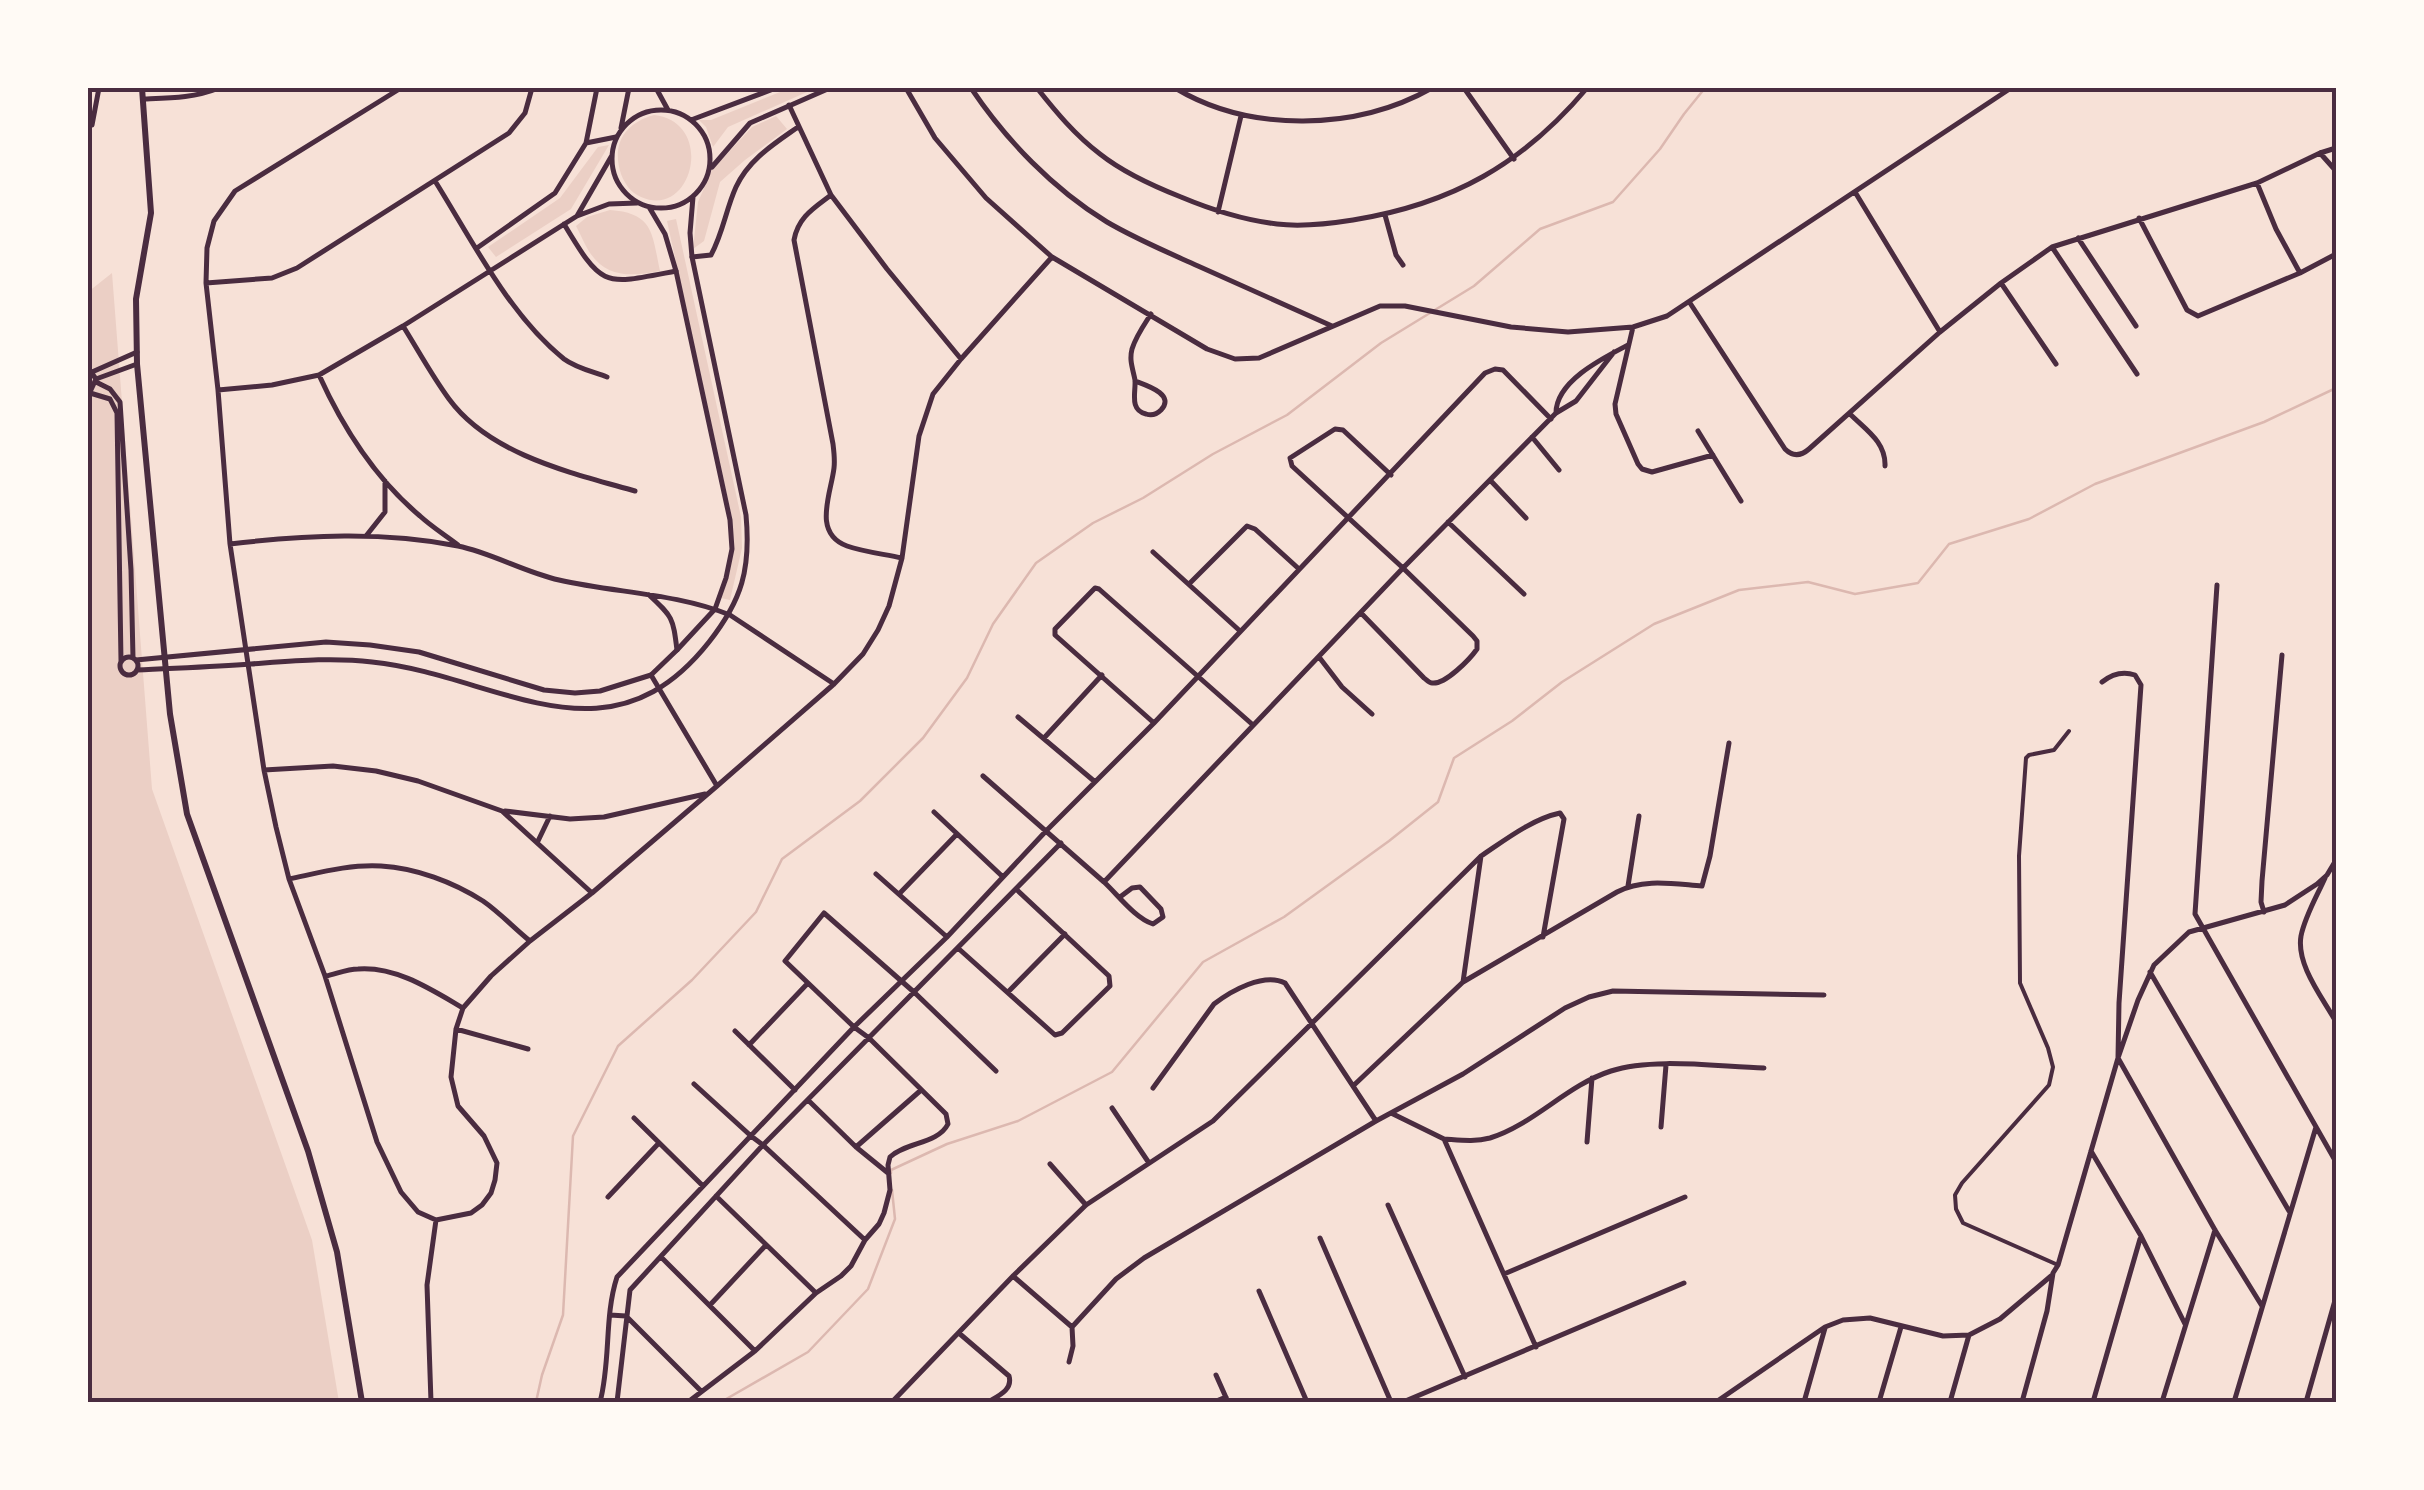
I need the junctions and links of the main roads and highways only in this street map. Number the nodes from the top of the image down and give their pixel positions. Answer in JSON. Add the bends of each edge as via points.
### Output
{"nodes":[{"id":1,"x":142,"y":88,"type":"edge"},
{"id":2,"x":362,"y":1402,"type":"edge"}],
"edges":[{"from":1,"to":2,"type":"main road","via":[[152,213],[136,300],[136,352],[170,714],[187,814],[308,1151],[337,1252]]}]}
